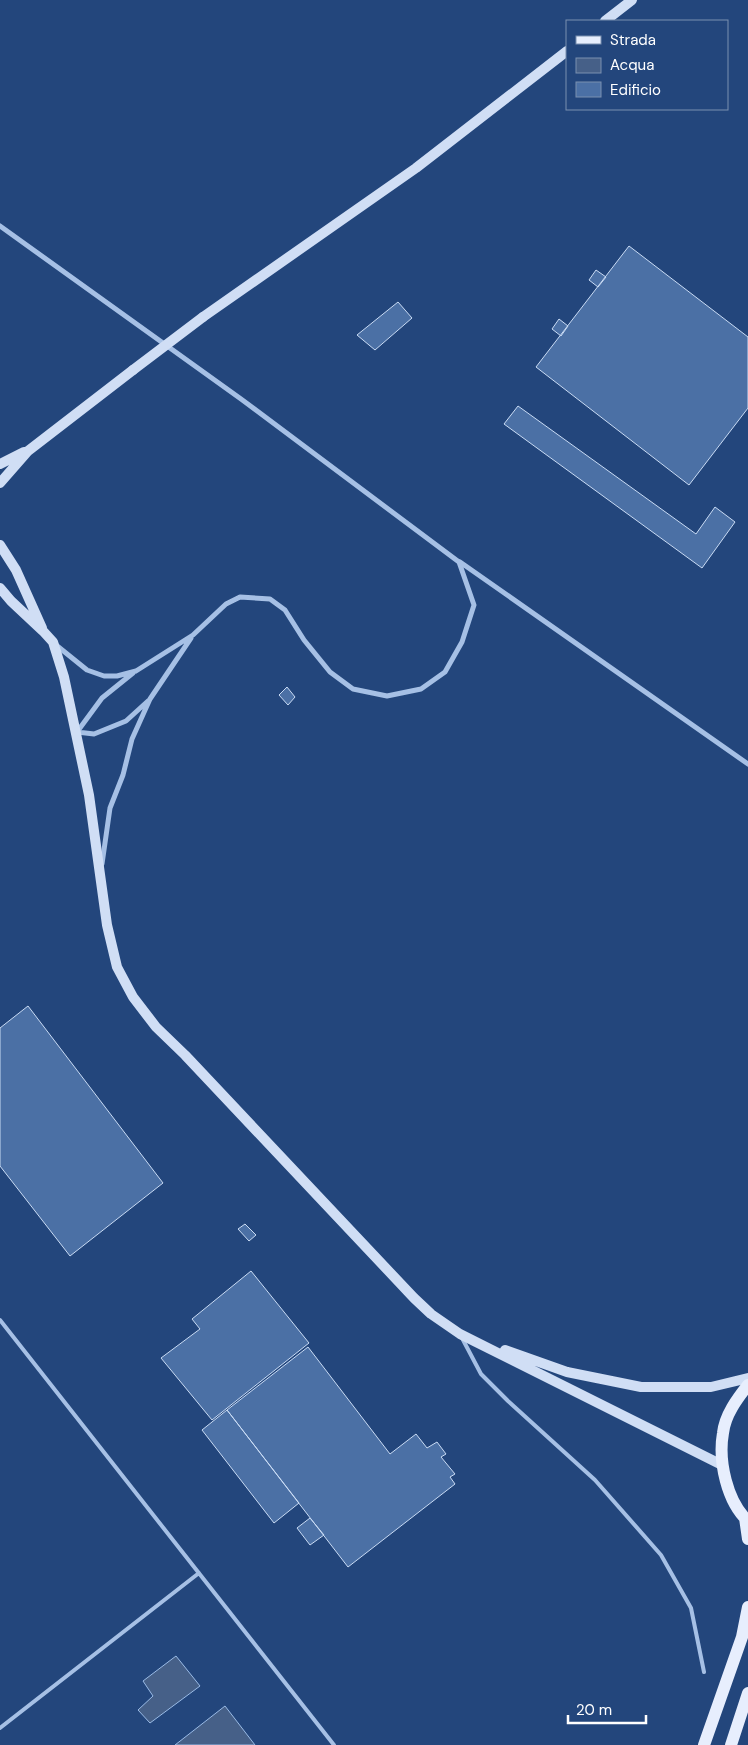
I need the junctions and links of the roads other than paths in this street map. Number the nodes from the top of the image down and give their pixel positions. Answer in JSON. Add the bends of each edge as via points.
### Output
{"nodes":[{"id":1,"x":632,"y":0,"type":"edge"},
{"id":2,"x":606,"y":20,"type":"edge"},
{"id":3,"x":566,"y":52,"type":"edge"},
{"id":4,"x":0,"y":226,"type":"edge"},
{"id":5,"x":28,"y":451,"type":"junction"},
{"id":6,"x":0,"y":464,"type":"edge"},
{"id":7,"x":0,"y":483,"type":"edge"},
{"id":8,"x":0,"y":545,"type":"edge"},
{"id":9,"x":460,"y":562,"type":"junction"},
{"id":10,"x":0,"y":588,"type":"edge"},
{"id":11,"x":44,"y":631,"type":"junction"},
{"id":12,"x":193,"y":635,"type":"junction"},
{"id":13,"x":53,"y":642,"type":"junction"},
{"id":14,"x":136,"y":671,"type":"junction"},
{"id":15,"x":150,"y":699,"type":"junction"},
{"id":16,"x":77,"y":732,"type":"junction"},
{"id":17,"x":748,"y":764,"type":"edge"},
{"id":18,"x":100,"y":874,"type":"junction"},
{"id":19,"x":0,"y":1320,"type":"edge"},
{"id":20,"x":460,"y":1334,"type":"junction"},
{"id":21,"x":748,"y":1378,"type":"edge"},
{"id":22,"x":748,"y":1385,"type":"edge"},
{"id":23,"x":722,"y":1465,"type":"junction"},
{"id":24,"x":746,"y":1520,"type":"edge"},
{"id":25,"x":748,"y":1539,"type":"edge"},
{"id":26,"x":199,"y":1573,"type":"junction"},
{"id":27,"x":748,"y":1607,"type":"edge"},
{"id":28,"x":704,"y":1672,"type":"dead end"},
{"id":29,"x":748,"y":1693,"type":"edge"},
{"id":30,"x":0,"y":1728,"type":"edge"},
{"id":31,"x":334,"y":1745,"type":"edge"},
{"id":32,"x":704,"y":1745,"type":"edge"},
{"id":33,"x":731,"y":1745,"type":"edge"}],
"edges":[{"from":1,"to":2,"type":"street"},
{"from":3,"to":5,"type":"street","bridge":true,"via":[[416,168],[203,317]]},
{"from":4,"to":9,"type":"street"},
{"from":5,"to":6,"type":"street"},
{"from":5,"to":7,"type":"street"},
{"from":8,"to":11,"type":"street","via":[[16,570]]},
{"from":9,"to":12,"type":"street","via":[[474,605],[462,642],[445,672],[421,689],[387,696],[353,689],[330,672],[285,610],[270,599],[240,598],[226,604]]},
{"from":9,"to":17,"type":"street"},
{"from":10,"to":11,"type":"street"},
{"from":11,"to":13,"type":"street"},
{"from":12,"to":14,"type":"street"},
{"from":12,"to":15,"type":"street"},
{"from":13,"to":14,"type":"street","via":[[87,670],[104,676]]},
{"from":13,"to":16,"type":"street"},
{"from":14,"to":16,"type":"street","via":[[102,698]]},
{"from":15,"to":16,"type":"street","via":[[126,721],[94,734]]},
{"from":15,"to":18,"type":"street","via":[[132,738],[123,775],[110,808]]},
{"from":16,"to":18,"type":"street"},
{"from":18,"to":20,"type":"street","via":[[117,967],[150,1020],[414,1298],[430,1314]]},
{"from":19,"to":26,"type":"lane"},
{"from":20,"to":21,"type":"street","via":[[567,1372],[641,1387],[711,1388]]},
{"from":20,"to":23,"type":"street"},
{"from":20,"to":28,"type":"lane","via":[[481,1374],[595,1480],[662,1555],[691,1608]]},
{"from":22,"to":23,"type":"main road","via":[[735,1401],[723,1432]]},
{"from":23,"to":24,"type":"main road","via":[[730,1494]]},
{"from":24,"to":25,"type":"main road"},
{"from":26,"to":30,"type":"lane"},
{"from":26,"to":31,"type":"lane"},
{"from":27,"to":32,"type":"main road","via":[[742,1638]]},
{"from":29,"to":33,"type":"main road"}]}
